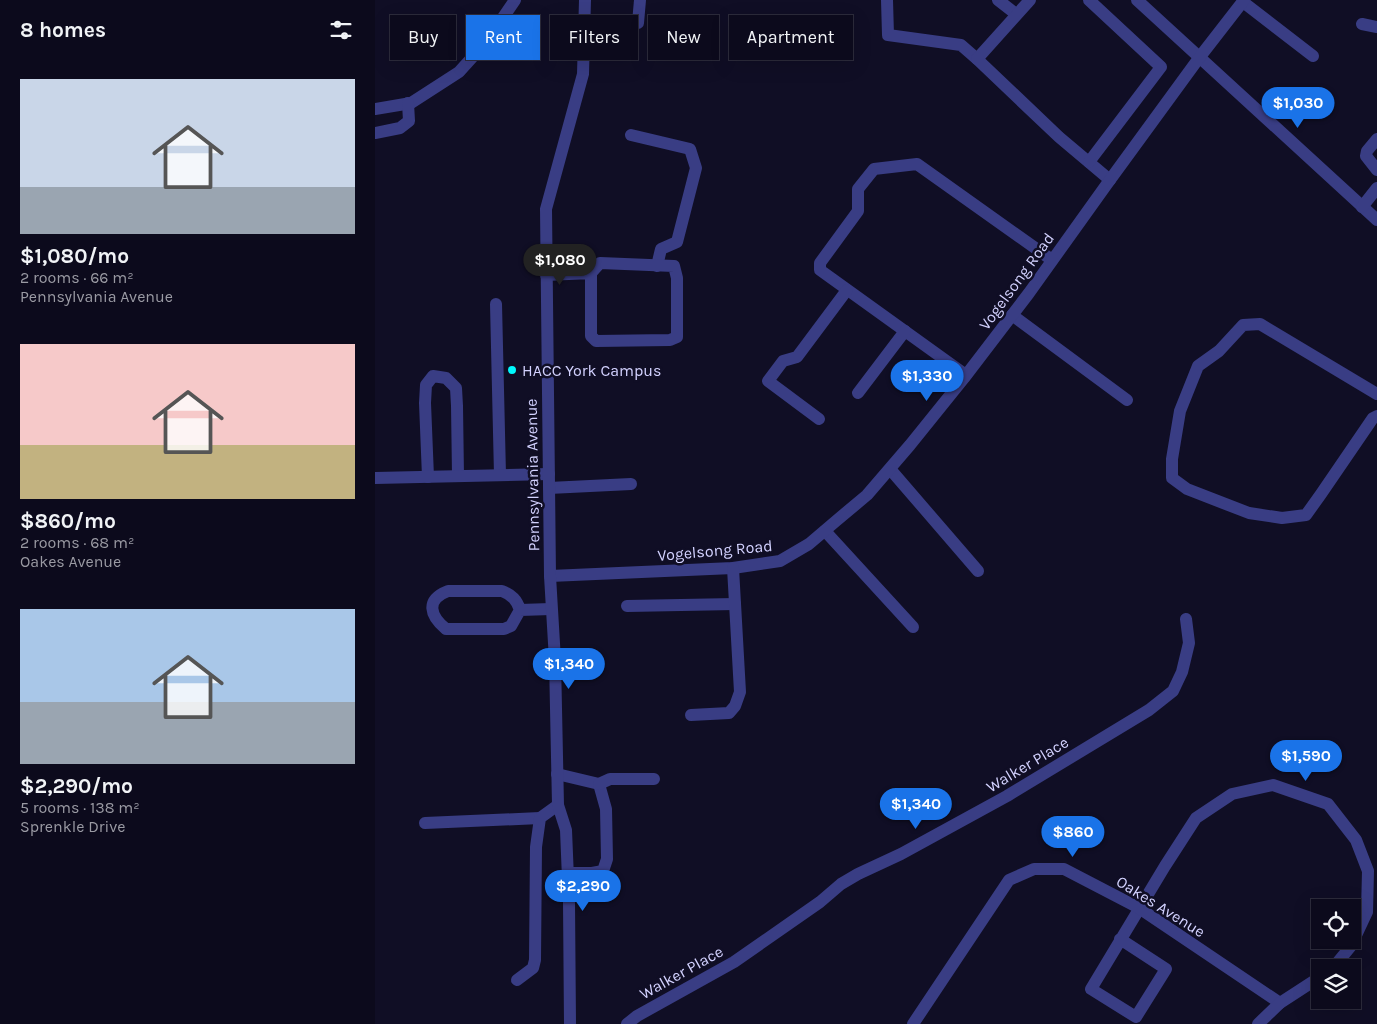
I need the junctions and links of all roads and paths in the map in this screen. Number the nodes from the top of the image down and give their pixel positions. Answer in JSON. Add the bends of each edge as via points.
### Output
{"nodes":[{"id":1,"x":515,"y":0,"type":"edge"},
{"id":2,"x":585,"y":0,"type":"edge"},
{"id":3,"x":640,"y":0,"type":"edge"},
{"id":4,"x":887,"y":0,"type":"edge"},
{"id":5,"x":998,"y":0,"type":"edge"},
{"id":6,"x":1029,"y":0,"type":"edge"},
{"id":7,"x":1089,"y":0,"type":"edge"},
{"id":8,"x":1137,"y":0,"type":"edge"},
{"id":9,"x":1243,"y":1,"type":"edge"},
{"id":10,"x":1017,"y":14,"type":"junction"},
{"id":11,"x":584,"y":15,"type":"edge"},
{"id":12,"x":638,"y":23,"type":"edge"},
{"id":13,"x":1362,"y":24,"type":"dead end"},
{"id":14,"x":1377,"y":27,"type":"edge"},
{"id":15,"x":1313,"y":56,"type":"dead end"},
{"id":16,"x":1199,"y":58,"type":"junction"},
{"id":17,"x":977,"y":59,"type":"junction"},
{"id":18,"x":583,"y":60,"type":"edge"},
{"id":19,"x":408,"y":103,"type":"junction"},
{"id":20,"x":375,"y":109,"type":"edge"},
{"id":21,"x":375,"y":133,"type":"edge"},
{"id":22,"x":631,"y":135,"type":"dead end"},
{"id":23,"x":1377,"y":139,"type":"edge"},
{"id":24,"x":1089,"y":162,"type":"junction"},
{"id":25,"x":1377,"y":170,"type":"edge"},
{"id":26,"x":1110,"y":180,"type":"junction"},
{"id":27,"x":1377,"y":188,"type":"edge"},
{"id":28,"x":1362,"y":207,"type":"junction"},
{"id":29,"x":1377,"y":220,"type":"edge"},
{"id":30,"x":1052,"y":260,"type":"junction"},
{"id":31,"x":657,"y":266,"type":"junction"},
{"id":32,"x":591,"y":273,"type":"junction"},
{"id":33,"x":546,"y":275,"type":"junction"},
{"id":34,"x":847,"y":290,"type":"junction"},
{"id":35,"x":496,"y":304,"type":"dead end"},
{"id":36,"x":1012,"y":315,"type":"junction"},
{"id":37,"x":905,"y":332,"type":"junction"},
{"id":38,"x":966,"y":375,"type":"junction"},
{"id":39,"x":858,"y":393,"type":"dead end"},
{"id":40,"x":1377,"y":394,"type":"edge"},
{"id":41,"x":1127,"y":400,"type":"dead end"},
{"id":42,"x":1377,"y":416,"type":"edge"},
{"id":43,"x":819,"y":418,"type":"dead end"},
{"id":44,"x":890,"y":469,"type":"junction"},
{"id":45,"x":549,"y":474,"type":"junction"},
{"id":46,"x":500,"y":475,"type":"junction"},
{"id":47,"x":458,"y":476,"type":"junction"},
{"id":48,"x":428,"y":477,"type":"junction"},
{"id":49,"x":375,"y":478,"type":"edge"},
{"id":50,"x":631,"y":484,"type":"dead end"},
{"id":51,"x":549,"y":488,"type":"junction"},
{"id":52,"x":825,"y":531,"type":"junction"},
{"id":53,"x":733,"y":568,"type":"junction"},
{"id":54,"x":978,"y":571,"type":"dead end"},
{"id":55,"x":550,"y":576,"type":"junction"},
{"id":56,"x":735,"y":604,"type":"junction"},
{"id":57,"x":627,"y":606,"type":"dead end"},
{"id":58,"x":520,"y":610,"type":"junction"},
{"id":59,"x":551,"y":610,"type":"junction"},
{"id":60,"x":1186,"y":619,"type":"dead end"},
{"id":61,"x":913,"y":627,"type":"dead end"},
{"id":62,"x":691,"y":715,"type":"dead end"},
{"id":63,"x":557,"y":774,"type":"junction"},
{"id":64,"x":655,"y":779,"type":"dead end"},
{"id":65,"x":599,"y":784,"type":"junction"},
{"id":66,"x":558,"y":805,"type":"junction"},
{"id":67,"x":540,"y":818,"type":"junction"},
{"id":68,"x":425,"y":823,"type":"dead end"},
{"id":69,"x":568,"y":873,"type":"junction"},
{"id":70,"x":1139,"y":908,"type":"junction"},
{"id":71,"x":1121,"y":939,"type":"junction"},
{"id":72,"x":1340,"y":959,"type":"edge"},
{"id":73,"x":517,"y":980,"type":"dead end"},
{"id":74,"x":1311,"y":983,"type":"edge"},
{"id":75,"x":1280,"y":1003,"type":"junction"},
{"id":76,"x":570,"y":1024,"type":"edge"},
{"id":77,"x":627,"y":1024,"type":"edge"},
{"id":78,"x":913,"y":1024,"type":"edge"},
{"id":79,"x":1258,"y":1024,"type":"edge"}],
"edges":[{"from":1,"to":19,"type":"street","via":[[487,41],[459,72]]},
{"from":2,"to":11,"type":"street","name":"Pennsylvania Avenue"},
{"from":3,"to":12,"type":"street"},
{"from":4,"to":17,"type":"street","via":[[888,35],[961,45]]},
{"from":5,"to":10,"type":"street"},
{"from":6,"to":10,"type":"street"},
{"from":7,"to":24,"type":"street","via":[[1161,67]]},
{"from":8,"to":16,"type":"street"},
{"from":9,"to":15,"type":"street"},
{"from":9,"to":16,"type":"street","name":"Vogelsong Road"},
{"from":10,"to":17,"type":"street"},
{"from":13,"to":14,"type":"street"},
{"from":16,"to":26,"type":"street","name":"Vogelsong Road"},
{"from":16,"to":28,"type":"street"},
{"from":17,"to":24,"type":"street","via":[[1059,138]]},
{"from":18,"to":33,"type":"street","name":"Pennsylvania Avenue","via":[[583,74],[546,209]]},
{"from":19,"to":20,"type":"street"},
{"from":19,"to":21,"type":"street","via":[[409,121],[400,128]]},
{"from":22,"to":31,"type":"street","via":[[690,150],[697,168],[677,242],[661,249]]},
{"from":23,"to":25,"type":"street","via":[[1366,156]]},
{"from":24,"to":26,"type":"street"},
{"from":26,"to":30,"type":"street","name":"Vogelsong Road"},
{"from":27,"to":28,"type":"street"},
{"from":28,"to":29,"type":"street"},
{"from":30,"to":34,"type":"street","via":[[917,164],[874,169],[858,188],[858,211],[820,263],[820,270]]},
{"from":30,"to":36,"type":"street","name":"Vogelsong Road"},
{"from":31,"to":32,"type":"street","via":[[600,263]]},
{"from":31,"to":32,"type":"street","via":[[674,266],[677,278],[677,337],[670,340],[595,341],[591,336]]},
{"from":32,"to":33,"type":"street"},
{"from":33,"to":45,"type":"street","name":"Pennsylvania Avenue"},
{"from":34,"to":37,"type":"street"},
{"from":34,"to":43,"type":"street","via":[[797,357],[783,361],[768,381]]},
{"from":35,"to":46,"type":"street"},
{"from":36,"to":38,"type":"street","name":"Vogelsong Road"},
{"from":36,"to":41,"type":"street"},
{"from":37,"to":38,"type":"street"},
{"from":37,"to":39,"type":"street"},
{"from":38,"to":44,"type":"street","name":"Vogelsong Road"},
{"from":40,"to":42,"type":"street","via":[[1260,324],[1243,325],[1219,351],[1198,366],[1180,411],[1172,478],[1187,488],[1249,513],[1282,518],[1306,515]]},
{"from":44,"to":52,"type":"street","name":"Vogelsong Road","via":[[867,495]]},
{"from":44,"to":54,"type":"street"},
{"from":45,"to":46,"type":"street"},
{"from":45,"to":51,"type":"street","name":"Pennsylvania Avenue"},
{"from":46,"to":47,"type":"street"},
{"from":47,"to":48,"type":"street"},
{"from":47,"to":48,"type":"street","via":[[456,388],[446,378],[433,376],[426,385],[425,403]]},
{"from":48,"to":49,"type":"street"},
{"from":50,"to":51,"type":"street"},
{"from":51,"to":55,"type":"street","name":"Pennsylvania Avenue"},
{"from":52,"to":53,"type":"street","name":"Vogelsong Road","via":[[780,561]]},
{"from":52,"to":61,"type":"street"},
{"from":53,"to":55,"type":"street","name":"Vogelsong Road"},
{"from":53,"to":56,"type":"street"},
{"from":55,"to":59,"type":"street","name":"Pennsylvania Avenue"},
{"from":56,"to":57,"type":"street"},
{"from":56,"to":62,"type":"street","via":[[740,692],[735,706],[729,713]]},
{"from":58,"to":58,"type":"street","via":[[511,626],[505,629],[446,629],[433,616],[432,608],[435,600],[448,591],[502,591],[517,601]]},
{"from":58,"to":59,"type":"street"},
{"from":59,"to":63,"type":"street","name":"Pennsylvania Avenue"},
{"from":60,"to":77,"type":"street","name":"Walker Place","via":[[1189,643],[1182,672],[1173,691],[1149,710],[1007,796],[901,854],[857,874],[734,962]]},
{"from":63,"to":65,"type":"street"},
{"from":63,"to":66,"type":"street","name":"Pennsylvania Avenue"},
{"from":64,"to":65,"type":"street","via":[[609,779]]},
{"from":65,"to":69,"type":"street","via":[[606,809],[607,860],[603,871]]},
{"from":66,"to":67,"type":"street"},
{"from":66,"to":69,"type":"street","name":"Pennsylvania Avenue","via":[[566,830]]},
{"from":67,"to":68,"type":"street"},
{"from":67,"to":73,"type":"street","via":[[535,960],[533,968]]},
{"from":69,"to":76,"type":"street","name":"Pennsylvania Avenue"},
{"from":70,"to":71,"type":"street"},
{"from":70,"to":72,"type":"street","via":[[1196,818],[1232,794],[1273,785],[1328,804],[1356,840],[1368,871],[1367,912],[1351,946]]},
{"from":70,"to":75,"type":"street","name":"Oakes Avenue"},
{"from":70,"to":78,"type":"street","name":"Oakes Avenue","via":[[1064,869],[1034,869],[1009,880]]},
{"from":71,"to":71,"type":"street","via":[[1091,989],[1136,1017],[1166,969]]},
{"from":74,"to":75,"type":"street"},
{"from":75,"to":79,"type":"street"}]}
